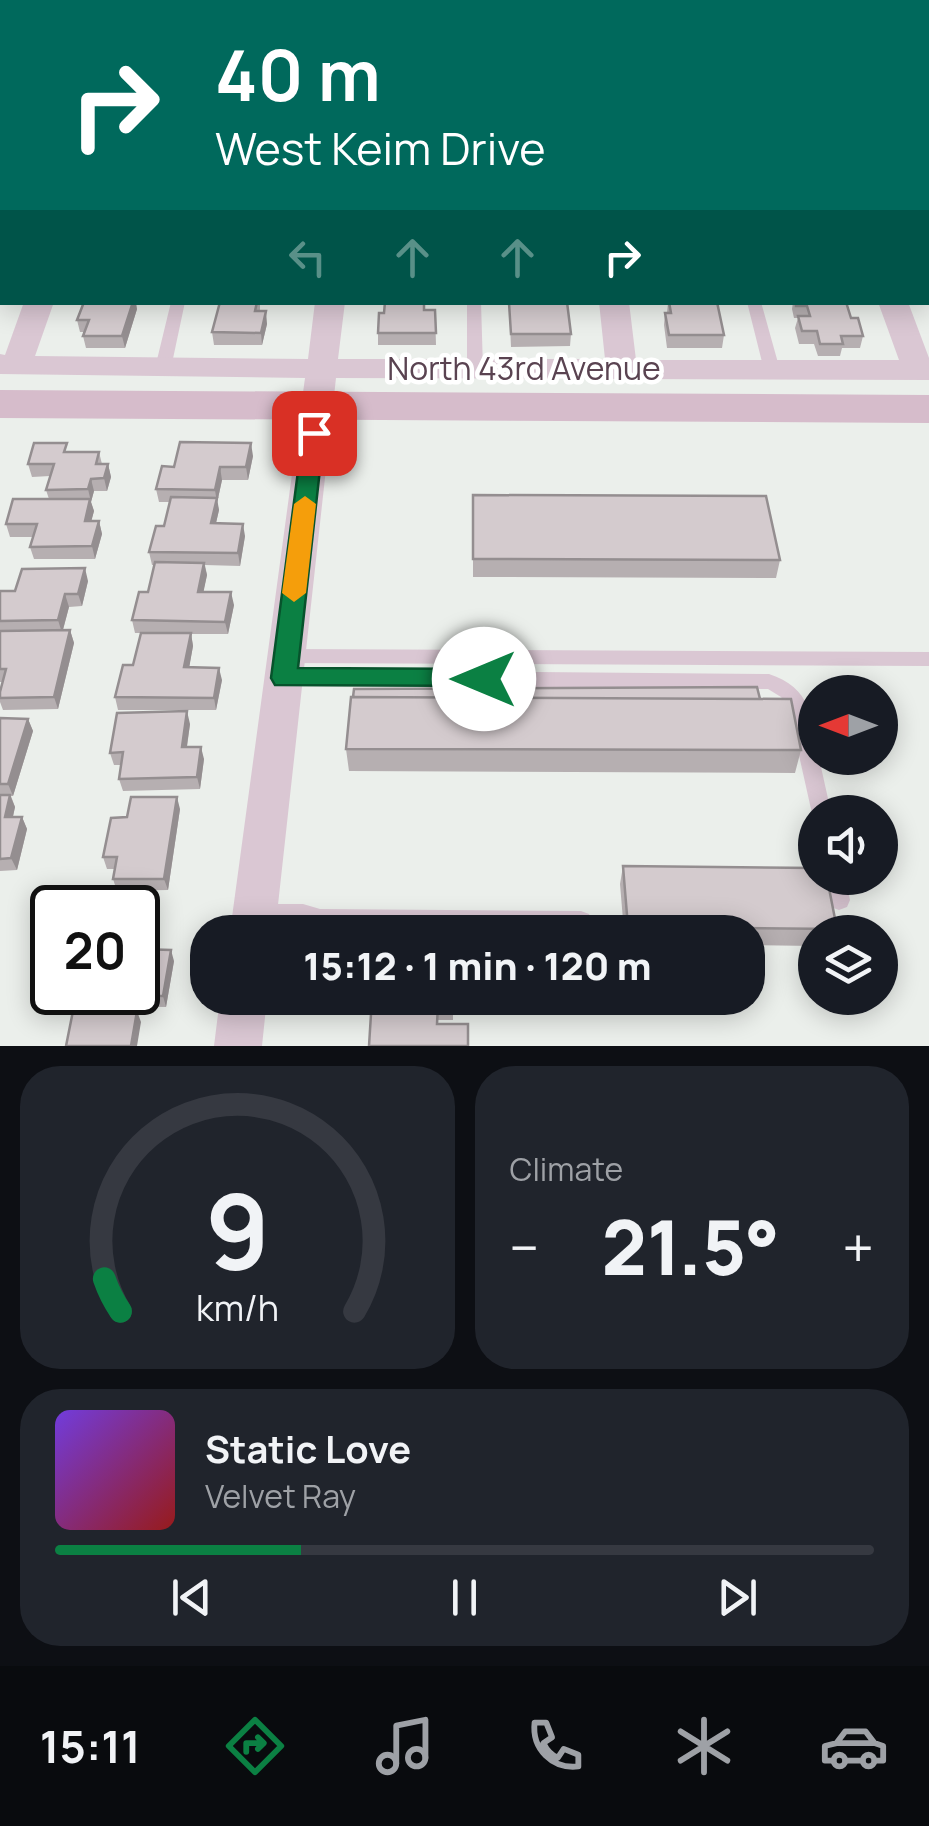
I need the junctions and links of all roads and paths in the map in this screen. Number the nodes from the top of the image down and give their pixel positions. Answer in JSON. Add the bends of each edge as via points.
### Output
{"nodes":[{"id":1,"x":38,"y":305,"type":"edge"},
{"id":2,"x":177,"y":305,"type":"edge"},
{"id":3,"x":330,"y":305,"type":"edge"},
{"id":4,"x":474,"y":305,"type":"edge"},
{"id":5,"x":614,"y":305,"type":"edge"},
{"id":6,"x":755,"y":305,"type":"edge"},
{"id":7,"x":893,"y":305,"type":"edge"},
{"id":8,"x":164,"y":368,"type":"junction"},
{"id":9,"x":474,"y":369,"type":"junction"},
{"id":10,"x":622,"y":369,"type":"junction"},
{"id":11,"x":772,"y":370,"type":"junction"},
{"id":12,"x":320,"y":388,"type":"junction"},
{"id":13,"x":5,"y":391,"type":"edge"},
{"id":14,"x":927,"y":394,"type":"edge"},
{"id":15,"x":929,"y":659,"type":"edge"},
{"id":16,"x":285,"y":667,"type":"junction"},
{"id":17,"x":817,"y":795,"type":"edge"},
{"id":18,"x":255,"y":915,"type":"edge"},
{"id":19,"x":242,"y":1015,"type":"edge"},
{"id":20,"x":238,"y":1046,"type":"edge"}],
"edges":[{"from":1,"to":13,"type":"street"},
{"from":2,"to":8,"type":"lane"},
{"from":3,"to":12,"type":"street"},
{"from":4,"to":9,"type":"lane"},
{"from":5,"to":10,"type":"street"},
{"from":6,"to":11,"type":"lane"},
{"from":7,"to":14,"type":"street"},
{"from":8,"to":12,"type":"street","name":"North 43rd Avenue"},
{"from":8,"to":13,"type":"street","name":"North 43rd Avenue"},
{"from":9,"to":10,"type":"street","name":"North 43rd Avenue"},
{"from":9,"to":12,"type":"street","name":"North 43rd Avenue"},
{"from":10,"to":11,"type":"street","name":"North 43rd Avenue"},
{"from":11,"to":14,"type":"street","name":"North 43rd Avenue"},
{"from":12,"to":13,"type":"main road","name":"North 43rd Avenue"},
{"from":12,"to":14,"type":"main road","name":"North 43rd Avenue"},
{"from":12,"to":16,"type":"street"},
{"from":15,"to":16,"type":"lane"},
{"from":16,"to":17,"type":"lane","via":[[763,680],[790,692],[798,705]]},
{"from":16,"to":18,"type":"street"},
{"from":19,"to":20,"type":"street"}]}
